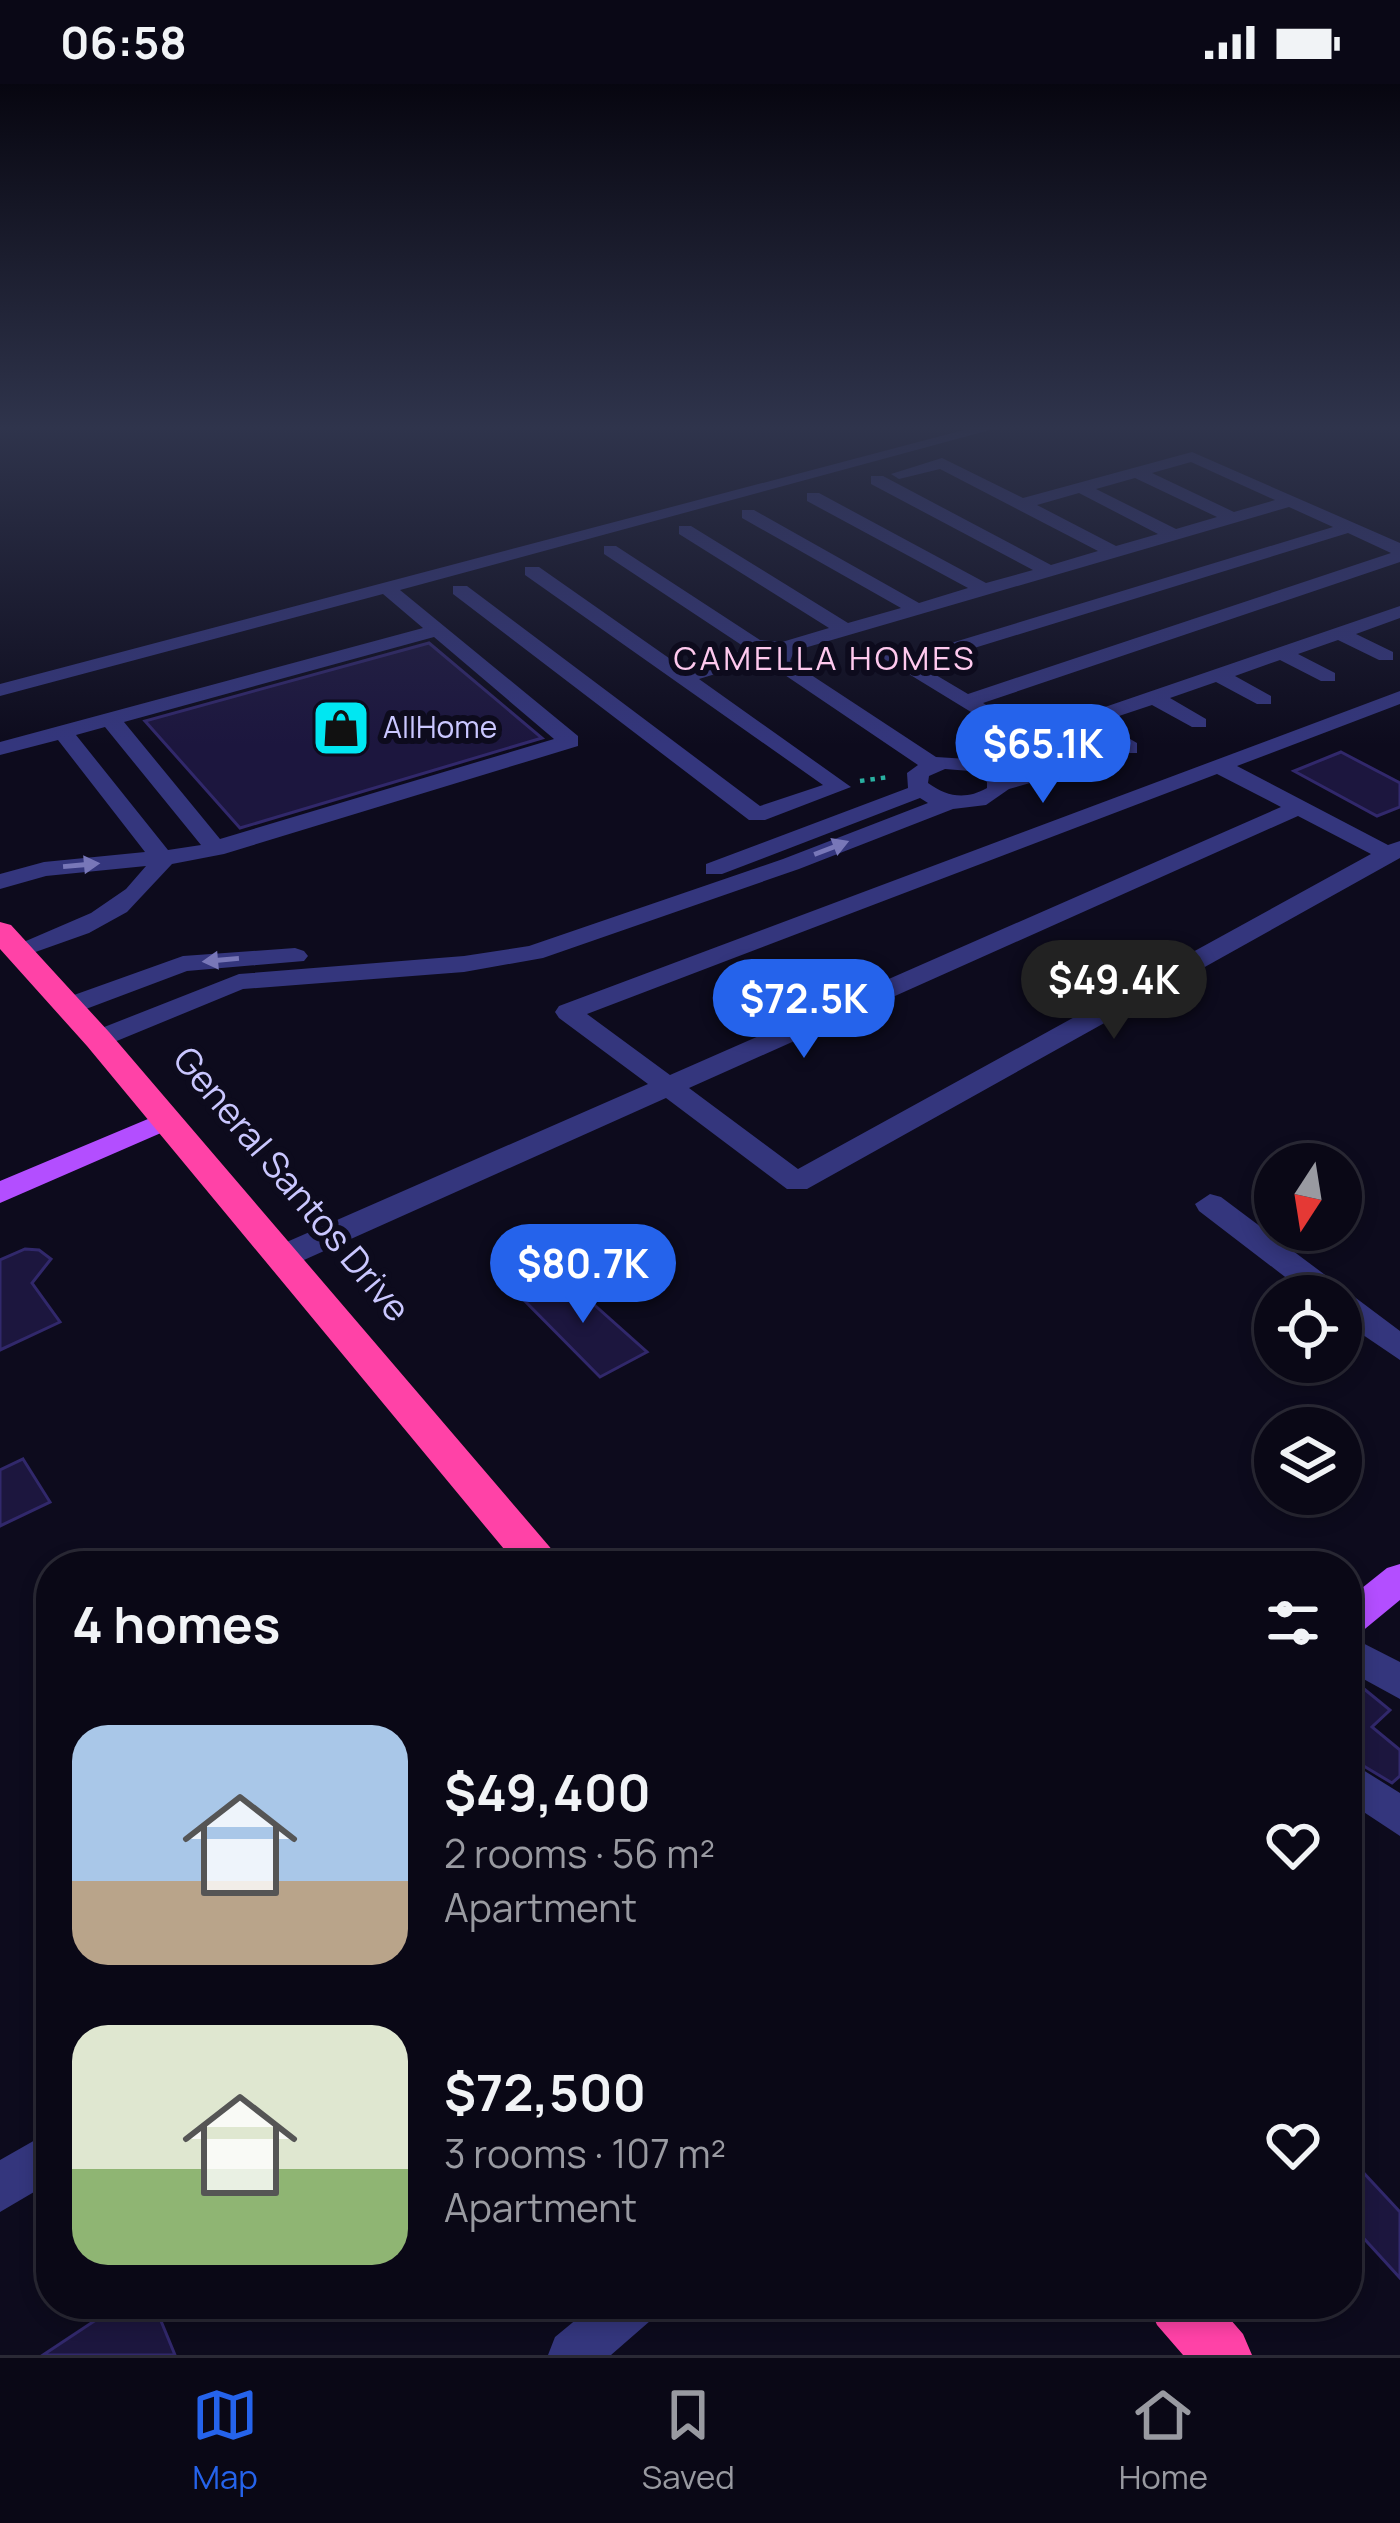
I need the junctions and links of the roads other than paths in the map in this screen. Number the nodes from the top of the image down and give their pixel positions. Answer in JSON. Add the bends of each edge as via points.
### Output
{"nodes":[{"id":1,"x":594,"y":533,"type":"edge"},
{"id":2,"x":675,"y":533,"type":"edge"},
{"id":3,"x":782,"y":533,"type":"edge"},
{"id":4,"x":881,"y":533,"type":"edge"},
{"id":5,"x":977,"y":533,"type":"edge"},
{"id":6,"x":1078,"y":533,"type":"edge"},
{"id":7,"x":1170,"y":533,"type":"edge"},
{"id":8,"x":1181,"y":533,"type":"edge"},
{"id":9,"x":1329,"y":533,"type":"edge"},
{"id":10,"x":1362,"y":533,"type":"edge"},
{"id":11,"x":1174,"y":535,"type":"junction"},
{"id":12,"x":610,"y":550,"type":"dead end"},
{"id":13,"x":1114,"y":552,"type":"junction"},
{"id":14,"x":1400,"y":553,"type":"edge"},
{"id":15,"x":533,"y":570,"type":"dead end"},
{"id":16,"x":1049,"y":571,"type":"junction"},
{"id":17,"x":387,"y":588,"type":"junction"},
{"id":18,"x":985,"y":590,"type":"junction"},
{"id":19,"x":435,"y":596,"type":"dead end"},
{"id":20,"x":917,"y":609,"type":"junction"},
{"id":21,"x":1399,"y":614,"type":"edge"},
{"id":22,"x":438,"y":629,"type":"junction"},
{"id":23,"x":845,"y":630,"type":"junction"},
{"id":24,"x":1340,"y":633,"type":"junction"},
{"id":25,"x":752,"y":651,"type":"junction"},
{"id":26,"x":1281,"y":653,"type":"junction"},
{"id":27,"x":780,"y":654,"type":"junction"},
{"id":28,"x":1386,"y":656,"type":"dead end"},
{"id":29,"x":1218,"y":675,"type":"junction"},
{"id":30,"x":685,"y":677,"type":"junction"},
{"id":31,"x":1328,"y":677,"type":"dead end"},
{"id":32,"x":0,"y":690,"type":"edge"},
{"id":33,"x":1153,"y":697,"type":"junction"},
{"id":34,"x":1264,"y":700,"type":"dead end"},
{"id":35,"x":1396,"y":701,"type":"edge"},
{"id":36,"x":967,"y":702,"type":"junction"},
{"id":37,"x":110,"y":719,"type":"junction"},
{"id":38,"x":1084,"y":721,"type":"junction"},
{"id":39,"x":1198,"y":723,"type":"dead end"},
{"id":40,"x":63,"y":732,"type":"junction"},
{"id":41,"x":1030,"y":740,"type":"junction"},
{"id":42,"x":1129,"y":748,"type":"dead end"},
{"id":43,"x":0,"y":749,"type":"edge"},
{"id":44,"x":1219,"y":766,"type":"junction"},
{"id":45,"x":923,"y":778,"type":"junction"},
{"id":46,"x":1000,"y":785,"type":"junction"},
{"id":47,"x":950,"y":802,"type":"junction"},
{"id":48,"x":1298,"y":808,"type":"junction"},
{"id":49,"x":216,"y":848,"type":"junction"},
{"id":50,"x":1394,"y":851,"type":"edge"},
{"id":51,"x":163,"y":860,"type":"junction"},
{"id":52,"x":0,"y":882,"type":"edge"},
{"id":53,"x":9,"y":941,"type":"edge"},
{"id":54,"x":69,"y":1006,"type":"junction"},
{"id":55,"x":98,"y":1039,"type":"junction"},
{"id":56,"x":668,"y":1086,"type":"junction"},
{"id":57,"x":167,"y":1120,"type":"junction"},
{"id":58,"x":0,"y":1193,"type":"edge"},
{"id":59,"x":1210,"y":1204,"type":"dead end"},
{"id":60,"x":284,"y":1256,"type":"junction"},
{"id":61,"x":1303,"y":1275,"type":"edge"},
{"id":62,"x":1362,"y":1320,"type":"edge"},
{"id":63,"x":1400,"y":1348,"type":"edge"},
{"id":64,"x":531,"y":1551,"type":"edge"},
{"id":65,"x":1400,"y":1579,"type":"edge"},
{"id":66,"x":1362,"y":1610,"type":"edge"},
{"id":67,"x":1362,"y":1660,"type":"edge"},
{"id":68,"x":1400,"y":1682,"type":"edge"},
{"id":69,"x":1362,"y":1789,"type":"edge"},
{"id":70,"x":1400,"y":1816,"type":"edge"},
{"id":71,"x":36,"y":2164,"type":"edge"},
{"id":72,"x":0,"y":2188,"type":"edge"},
{"id":73,"x":615,"y":2319,"type":"edge"},
{"id":74,"x":1191,"y":2319,"type":"edge"},
{"id":75,"x":573,"y":2355,"type":"edge"},
{"id":76,"x":1222,"y":2355,"type":"edge"}],
"edges":[{"from":1,"to":17,"type":"street"},
{"from":2,"to":23,"type":"street"},
{"from":3,"to":20,"type":"street"},
{"from":4,"to":18,"type":"street"},
{"from":5,"to":16,"type":"street"},
{"from":6,"to":13,"type":"street"},
{"from":7,"to":11,"type":"street"},
{"from":8,"to":11,"type":"street"},
{"from":9,"to":36,"type":"street","via":[[893,658]]},
{"from":10,"to":14,"type":"street"},
{"from":11,"to":13,"type":"street"},
{"from":12,"to":25,"type":"street"},
{"from":13,"to":16,"type":"street"},
{"from":14,"to":36,"type":"street"},
{"from":15,"to":30,"type":"street"},
{"from":16,"to":18,"type":"street"},
{"from":17,"to":22,"type":"street"},
{"from":17,"to":32,"type":"street"},
{"from":18,"to":20,"type":"street"},
{"from":19,"to":30,"type":"street","via":[[469,587],[757,815],[840,787]]},
{"from":20,"to":23,"type":"street"},
{"from":21,"to":24,"type":"street"},
{"from":22,"to":37,"type":"street"},
{"from":22,"to":49,"type":"street","via":[[570,741]]},
{"from":23,"to":27,"type":"street"},
{"from":24,"to":26,"type":"street"},
{"from":24,"to":28,"type":"street"},
{"from":25,"to":27,"type":"street"},
{"from":25,"to":30,"type":"street"},
{"from":26,"to":29,"type":"street"},
{"from":26,"to":31,"type":"street"},
{"from":27,"to":45,"type":"street"},
{"from":29,"to":33,"type":"street"},
{"from":29,"to":34,"type":"street"},
{"from":33,"to":38,"type":"street"},
{"from":33,"to":39,"type":"street"},
{"from":35,"to":44,"type":"street"},
{"from":36,"to":41,"type":"street"},
{"from":37,"to":40,"type":"street"},
{"from":37,"to":49,"type":"street"},
{"from":38,"to":41,"type":"street"},
{"from":38,"to":42,"type":"street"},
{"from":40,"to":43,"type":"street"},
{"from":40,"to":51,"type":"street"},
{"from":41,"to":46,"type":"street","via":[[1071,764]]},
{"from":44,"to":48,"type":"street"},
{"from":44,"to":56,"type":"street","via":[[568,1012]]},
{"from":45,"to":46,"type":"street","via":[[976,764]]},
{"from":45,"to":47,"type":"street"},
{"from":45,"to":54,"type":"street","one_way":true,"via":[[525,939],[183,964]]},
{"from":46,"to":47,"type":"street","via":[[984,800]]},
{"from":55,"to":47,"type":"street","one_way":true,"via":[[239,982],[534,953]]},
{"from":48,"to":50,"type":"street"},
{"from":48,"to":56,"type":"street"},
{"from":49,"to":51,"type":"street"},
{"from":50,"to":56,"type":"street","via":[[797,1182]]},
{"from":52,"to":51,"type":"street","one_way":true,"via":[[62,866]]},
{"from":51,"to":53,"type":"street","via":[[147,886],[78,931]]},
{"from":53,"to":54,"type":"highway","name":"General Santos Drive"},
{"from":54,"to":55,"type":"highway","name":"General Santos Drive"},
{"from":55,"to":57,"type":"highway","name":"General Santos Drive"},
{"from":56,"to":60,"type":"street"},
{"from":57,"to":58,"type":"main road"},
{"from":57,"to":60,"type":"highway","name":"General Santos Drive"},
{"from":59,"to":61,"type":"street"},
{"from":60,"to":64,"type":"highway","name":"General Santos Drive"},
{"from":62,"to":63,"type":"street"},
{"from":65,"to":66,"type":"main road"},
{"from":67,"to":68,"type":"street"},
{"from":69,"to":70,"type":"street"},
{"from":71,"to":72,"type":"street"},
{"from":73,"to":75,"type":"street"},
{"from":74,"to":76,"type":"highway"}]}
